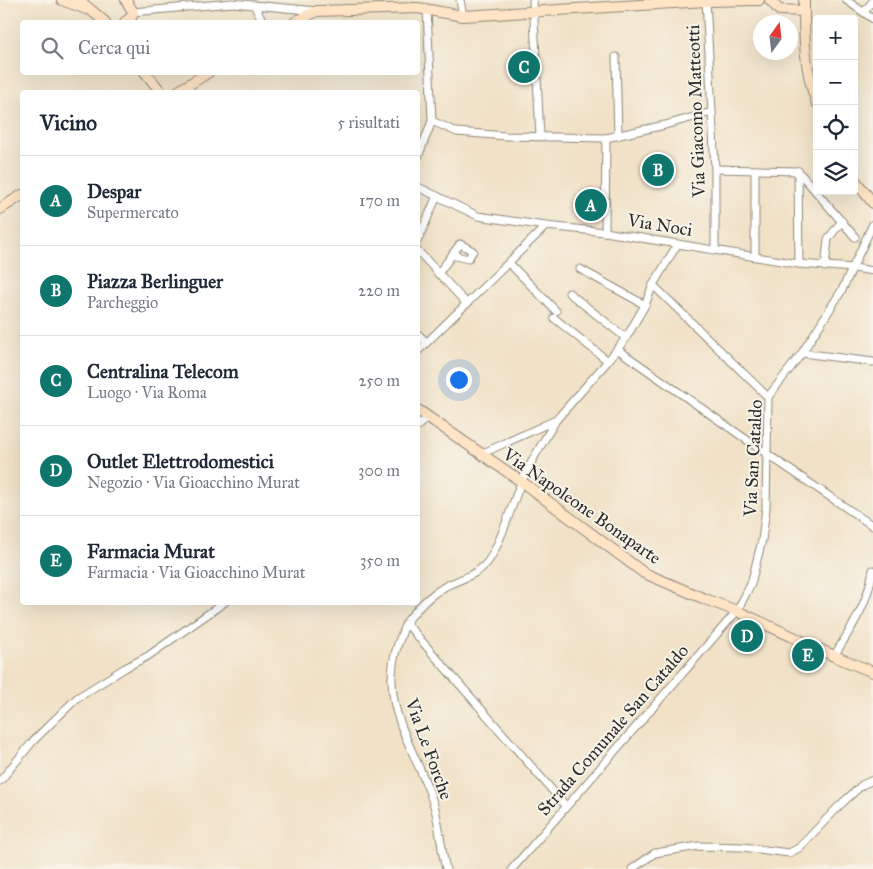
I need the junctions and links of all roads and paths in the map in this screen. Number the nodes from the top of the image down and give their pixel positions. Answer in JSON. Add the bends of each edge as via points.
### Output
{"nodes":[{"id":1,"x":62,"y":0,"type":"edge"},
{"id":2,"x":79,"y":0,"type":"edge"},
{"id":3,"x":126,"y":0,"type":"edge"},
{"id":4,"x":460,"y":0,"type":"edge"},
{"id":5,"x":533,"y":0,"type":"edge"},
{"id":6,"x":760,"y":0,"type":"edge"},
{"id":7,"x":770,"y":0,"type":"edge"},
{"id":8,"x":804,"y":0,"type":"edge"},
{"id":9,"x":846,"y":0,"type":"edge"},
{"id":10,"x":706,"y":1,"type":"edge"},
{"id":11,"x":873,"y":1,"type":"edge"},
{"id":12,"x":616,"y":4,"type":"edge"},
{"id":13,"x":254,"y":5,"type":"junction"},
{"id":14,"x":427,"y":10,"type":"junction"},
{"id":15,"x":317,"y":11,"type":"junction"},
{"id":16,"x":804,"y":11,"type":"junction"},
{"id":17,"x":94,"y":12,"type":"junction"},
{"id":18,"x":133,"y":12,"type":"junction"},
{"id":19,"x":864,"y":12,"type":"junction"},
{"id":20,"x":534,"y":13,"type":"junction"},
{"id":21,"x":463,"y":16,"type":"junction"},
{"id":22,"x":873,"y":18,"type":"edge"},
{"id":23,"x":103,"y":20,"type":"edge"},
{"id":24,"x":128,"y":20,"type":"edge"},
{"id":25,"x":262,"y":20,"type":"edge"},
{"id":26,"x":299,"y":20,"type":"edge"},
{"id":27,"x":616,"y":57,"type":"dead end"},
{"id":28,"x":147,"y":75,"type":"edge"},
{"id":29,"x":204,"y":75,"type":"edge"},
{"id":30,"x":159,"y":90,"type":"edge"},
{"id":31,"x":180,"y":90,"type":"edge"},
{"id":32,"x":813,"y":93,"type":"edge"},
{"id":33,"x":712,"y":112,"type":"junction"},
{"id":34,"x":432,"y":121,"type":"junction"},
{"id":35,"x":540,"y":136,"type":"junction"},
{"id":36,"x":618,"y":136,"type":"junction"},
{"id":37,"x":606,"y":138,"type":"junction"},
{"id":38,"x":420,"y":151,"type":"edge"},
{"id":39,"x":715,"y":169,"type":"junction"},
{"id":40,"x":754,"y":170,"type":"junction"},
{"id":41,"x":798,"y":171,"type":"junction"},
{"id":42,"x":858,"y":185,"type":"edge"},
{"id":43,"x":420,"y":188,"type":"edge"},
{"id":44,"x":20,"y":196,"type":"edge"},
{"id":45,"x":437,"y":196,"type":"junction"},
{"id":46,"x":873,"y":203,"type":"edge"},
{"id":47,"x":0,"y":209,"type":"edge"},
{"id":48,"x":842,"y":221,"type":"junction"},
{"id":49,"x":873,"y":224,"type":"edge"},
{"id":50,"x":546,"y":226,"type":"junction"},
{"id":51,"x":605,"y":232,"type":"junction"},
{"id":52,"x":420,"y":235,"type":"edge"},
{"id":53,"x":855,"y":237,"type":"dead end"},
{"id":54,"x":677,"y":245,"type":"junction"},
{"id":55,"x":715,"y":250,"type":"junction"},
{"id":56,"x":420,"y":253,"type":"edge"},
{"id":57,"x":452,"y":255,"type":"dead end"},
{"id":58,"x":755,"y":257,"type":"junction"},
{"id":59,"x":509,"y":263,"type":"junction"},
{"id":60,"x":799,"y":264,"type":"junction"},
{"id":61,"x":825,"y":267,"type":"junction"},
{"id":62,"x":854,"y":268,"type":"junction"},
{"id":63,"x":580,"y":269,"type":"dead end"},
{"id":64,"x":873,"y":271,"type":"edge"},
{"id":65,"x":438,"y":274,"type":"junction"},
{"id":66,"x":653,"y":285,"type":"junction"},
{"id":67,"x":570,"y":293,"type":"dead end"},
{"id":68,"x":467,"y":304,"type":"junction"},
{"id":69,"x":644,"y":305,"type":"junction"},
{"id":70,"x":420,"y":336,"type":"edge"},
{"id":71,"x":626,"y":338,"type":"junction"},
{"id":72,"x":426,"y":342,"type":"junction"},
{"id":73,"x":420,"y":349,"type":"edge"},
{"id":74,"x":617,"y":349,"type":"junction"},
{"id":75,"x":802,"y":352,"type":"junction"},
{"id":76,"x":608,"y":361,"type":"junction"},
{"id":77,"x":873,"y":362,"type":"edge"},
{"id":78,"x":768,"y":397,"type":"junction"},
{"id":79,"x":420,"y":412,"type":"edge"},
{"id":80,"x":426,"y":417,"type":"junction"},
{"id":81,"x":556,"y":420,"type":"junction"},
{"id":82,"x":420,"y":424,"type":"edge"},
{"id":83,"x":481,"y":454,"type":"junction"},
{"id":84,"x":767,"y":454,"type":"junction"},
{"id":85,"x":522,"y":482,"type":"junction"},
{"id":86,"x":873,"y":526,"type":"edge"},
{"id":87,"x":873,"y":570,"type":"edge"},
{"id":88,"x":222,"y":605,"type":"edge"},
{"id":89,"x":737,"y":611,"type":"junction"},
{"id":90,"x":406,"y":623,"type":"junction"},
{"id":91,"x":834,"y":656,"type":"junction"},
{"id":92,"x":873,"y":672,"type":"edge"},
{"id":93,"x":873,"y":780,"type":"edge"},
{"id":94,"x":0,"y":781,"type":"edge"},
{"id":95,"x":566,"y":806,"type":"junction"},
{"id":96,"x":446,"y":869,"type":"edge"},
{"id":97,"x":512,"y":869,"type":"edge"},
{"id":98,"x":632,"y":869,"type":"edge"}],
"edges":[{"from":1,"to":17,"type":"street"},
{"from":2,"to":17,"type":"street"},
{"from":3,"to":18,"type":"street"},
{"from":4,"to":21,"type":"street"},
{"from":5,"to":20,"type":"street"},
{"from":6,"to":10,"type":"street"},
{"from":7,"to":16,"type":"street","via":[[779,10]]},
{"from":8,"to":16,"type":"street"},
{"from":9,"to":19,"type":"street"},
{"from":10,"to":12,"type":"street"},
{"from":10,"to":33,"type":"street","name":"Via Giacomo Matteotti"},
{"from":11,"to":19,"type":"street"},
{"from":12,"to":20,"type":"street"},
{"from":13,"to":15,"type":"street"},
{"from":13,"to":18,"type":"street","via":[[232,3]]},
{"from":13,"to":25,"type":"street"},
{"from":14,"to":15,"type":"street"},
{"from":14,"to":21,"type":"street"},
{"from":14,"to":34,"type":"street"},
{"from":15,"to":26,"type":"street"},
{"from":16,"to":32,"type":"street","via":[[805,59]]},
{"from":17,"to":23,"type":"street"},
{"from":18,"to":24,"type":"street"},
{"from":19,"to":22,"type":"street"},
{"from":20,"to":21,"type":"street"},
{"from":20,"to":35,"type":"street"},
{"from":27,"to":36,"type":"street"},
{"from":28,"to":30,"type":"street"},
{"from":29,"to":31,"type":"street"},
{"from":33,"to":36,"type":"street"},
{"from":33,"to":39,"type":"street","name":"Via Giacomo Matteotti"},
{"from":34,"to":35,"type":"street","via":[[457,132]]},
{"from":34,"to":38,"type":"street"},
{"from":35,"to":37,"type":"street"},
{"from":36,"to":37,"type":"street"},
{"from":37,"to":51,"type":"street"},
{"from":39,"to":40,"type":"street"},
{"from":39,"to":55,"type":"street","name":"Via Giacomo Matteotti"},
{"from":40,"to":41,"type":"street"},
{"from":40,"to":58,"type":"street"},
{"from":41,"to":48,"type":"street"},
{"from":41,"to":60,"type":"street"},
{"from":42,"to":46,"type":"street"},
{"from":43,"to":45,"type":"street","name":"Via Noci"},
{"from":44,"to":47,"type":"street"},
{"from":45,"to":50,"type":"street","name":"Via Noci","via":[[478,216]]},
{"from":45,"to":52,"type":"street"},
{"from":48,"to":53,"type":"street"},
{"from":48,"to":61,"type":"street","via":[[828,239]]},
{"from":49,"to":62,"type":"street","name":"Via San Cataldo"},
{"from":50,"to":51,"type":"street","name":"Via Noci"},
{"from":50,"to":59,"type":"street"},
{"from":51,"to":54,"type":"street","name":"Via Noci"},
{"from":54,"to":55,"type":"street","name":"Via Noci"},
{"from":54,"to":66,"type":"street"},
{"from":55,"to":58,"type":"street","name":"Via Noci"},
{"from":56,"to":65,"type":"street"},
{"from":57,"to":65,"type":"street"},
{"from":58,"to":60,"type":"street","name":"Via Noci"},
{"from":59,"to":68,"type":"street"},
{"from":59,"to":76,"type":"street","via":[[555,315]]},
{"from":60,"to":61,"type":"street","name":"Via Noci"},
{"from":61,"to":62,"type":"street","name":"Via Noci"},
{"from":62,"to":64,"type":"street","name":"Via Noci"},
{"from":62,"to":75,"type":"street","name":"Via San Cataldo"},
{"from":63,"to":69,"type":"street"},
{"from":65,"to":68,"type":"street"},
{"from":66,"to":69,"type":"street"},
{"from":66,"to":78,"type":"street"},
{"from":67,"to":71,"type":"street"},
{"from":68,"to":72,"type":"street"},
{"from":69,"to":71,"type":"street"},
{"from":70,"to":72,"type":"street"},
{"from":71,"to":74,"type":"street"},
{"from":72,"to":73,"type":"street"},
{"from":74,"to":76,"type":"street"},
{"from":74,"to":84,"type":"street"},
{"from":75,"to":77,"type":"street"},
{"from":75,"to":78,"type":"street","name":"Via San Cataldo"},
{"from":76,"to":81,"type":"street"},
{"from":78,"to":84,"type":"street","name":"Via San Cataldo"},
{"from":79,"to":80,"type":"street","name":"Via Napoleone Bonaparte"},
{"from":80,"to":82,"type":"street"},
{"from":80,"to":83,"type":"street","name":"Via Napoleone Bonaparte"},
{"from":81,"to":83,"type":"street"},
{"from":81,"to":85,"type":"street","name":"Via Le Forche"},
{"from":83,"to":85,"type":"street","name":"Via Napoleone Bonaparte"},
{"from":84,"to":86,"type":"street"},
{"from":84,"to":89,"type":"street","name":"Via San Cataldo","via":[[762,540],[751,584]]},
{"from":85,"to":89,"type":"street","name":"Via Napoleone Bonaparte","via":[[644,573]]},
{"from":85,"to":90,"type":"street","name":"Via Le Forche","via":[[489,561],[477,572],[430,596]]},
{"from":87,"to":91,"type":"street","via":[[860,614]]},
{"from":88,"to":94,"type":"street","via":[[148,656],[78,698],[34,740]]},
{"from":89,"to":91,"type":"street","name":"Via Napoleone Bonaparte"},
{"from":89,"to":95,"type":"street","name":"Strada Comunale San Cataldo"},
{"from":90,"to":95,"type":"street"},
{"from":90,"to":96,"type":"street","name":"Via Le Forche","via":[[393,659],[395,711],[436,811]]},
{"from":91,"to":92,"type":"street","name":"Via Napoleone Bonaparte"},
{"from":93,"to":98,"type":"street","via":[[862,785],[838,806],[799,848],[790,853],[699,846],[655,852]]},
{"from":95,"to":97,"type":"street","name":"Strada Comunale San Cataldo"}]}
